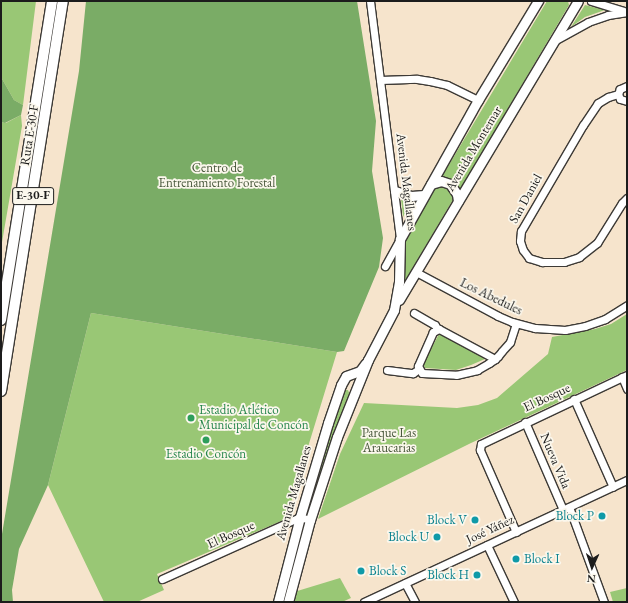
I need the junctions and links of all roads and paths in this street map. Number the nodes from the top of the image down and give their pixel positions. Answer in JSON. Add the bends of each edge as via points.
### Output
{"nodes":[{"id":1,"x":52,"y":1,"type":"edge"},
{"id":2,"x":64,"y":1,"type":"edge"},
{"id":3,"x":370,"y":1,"type":"edge"},
{"id":4,"x":538,"y":1,"type":"edge"},
{"id":5,"x":578,"y":1,"type":"edge"},
{"id":6,"x":591,"y":1,"type":"edge"},
{"id":7,"x":627,"y":12,"type":"edge"},
{"id":8,"x":554,"y":41,"type":"junction"},
{"id":9,"x":380,"y":80,"type":"junction"},
{"id":10,"x":627,"y":86,"type":"edge"},
{"id":11,"x":618,"y":94,"type":"junction"},
{"id":12,"x":478,"y":100,"type":"junction"},
{"id":13,"x":627,"y":101,"type":"edge"},
{"id":14,"x":432,"y":184,"type":"junction"},
{"id":15,"x":395,"y":191,"type":"junction"},
{"id":16,"x":424,"y":195,"type":"junction"},
{"id":17,"x":627,"y":198,"type":"edge"},
{"id":18,"x":458,"y":201,"type":"junction"},
{"id":19,"x":400,"y":239,"type":"junction"},
{"id":20,"x":385,"y":266,"type":"dead end"},
{"id":21,"x":416,"y":272,"type":"junction"},
{"id":22,"x":627,"y":306,"type":"edge"},
{"id":23,"x":394,"y":310,"type":"junction"},
{"id":24,"x":414,"y":314,"type":"dead end"},
{"id":25,"x":1,"y":320,"type":"edge"},
{"id":26,"x":514,"y":323,"type":"junction"},
{"id":27,"x":437,"y":329,"type":"junction"},
{"id":28,"x":494,"y":359,"type":"junction"},
{"id":29,"x":368,"y":360,"type":"junction"},
{"id":30,"x":419,"y":369,"type":"junction"},
{"id":31,"x":387,"y":370,"type":"dead end"},
{"id":32,"x":625,"y":376,"type":"edge"},
{"id":33,"x":341,"y":385,"type":"junction"},
{"id":34,"x":627,"y":388,"type":"edge"},
{"id":35,"x":1,"y":391,"type":"edge"},
{"id":36,"x":353,"y":397,"type":"junction"},
{"id":37,"x":574,"y":399,"type":"junction"},
{"id":38,"x":525,"y":422,"type":"junction"},
{"id":39,"x":627,"y":480,"type":"edge"},
{"id":40,"x":613,"y":487,"type":"junction"},
{"id":41,"x":566,"y":509,"type":"junction"},
{"id":42,"x":300,"y":517,"type":"junction"},
{"id":43,"x":310,"y":520,"type":"junction"},
{"id":44,"x":516,"y":532,"type":"junction"},
{"id":45,"x":487,"y":545,"type":"junction"},
{"id":46,"x":162,"y":579,"type":"dead end"},
{"id":47,"x":406,"y":583,"type":"junction"},
{"id":48,"x":278,"y":602,"type":"edge"},
{"id":49,"x":288,"y":602,"type":"edge"},
{"id":50,"x":364,"y":602,"type":"edge"},
{"id":51,"x":415,"y":602,"type":"edge"},
{"id":52,"x":514,"y":602,"type":"edge"},
{"id":53,"x":604,"y":602,"type":"edge"}],
"edges":[{"from":1,"to":25,"type":"highway","name":"Ruta E-30-F","number":"E-30-F"},
{"from":2,"to":35,"type":"highway","name":"Ruta E-30-F","number":"E-30-F"},
{"from":3,"to":9,"type":"street","name":"Avenida Magallanes"},
{"from":4,"to":12,"type":"main road","name":"Avenida Montemar"},
{"from":5,"to":8,"type":"main road","name":"Avenida Montemar"},
{"from":6,"to":7,"type":"street"},
{"from":7,"to":8,"type":"street","via":[[588,22]]},
{"from":8,"to":18,"type":"main road","name":"Avenida Montemar"},
{"from":9,"to":12,"type":"street","via":[[430,81],[447,85]]},
{"from":9,"to":15,"type":"street","name":"Avenida Magallanes"},
{"from":10,"to":11,"type":"street","name":"San Daniel","via":[[620,89]]},
{"from":11,"to":13,"type":"street","via":[[620,99]]},
{"from":11,"to":17,"type":"street","name":"San Daniel","via":[[598,103],[583,125],[521,231],[520,241],[523,250],[529,258],[542,262],[564,262],[579,257],[598,243],[618,208]]},
{"from":12,"to":14,"type":"main road","name":"Avenida Montemar"},
{"from":14,"to":16,"type":"main road","name":"Avenida Montemar"},
{"from":14,"to":18,"type":"main road","via":[[441,181],[450,184],[457,194]]},
{"from":15,"to":16,"type":"main road","via":[[411,196]]},
{"from":15,"to":19,"type":"street","name":"Avenida Magallanes"},
{"from":16,"to":19,"type":"main road","name":"Avenida Montemar"},
{"from":18,"to":21,"type":"main road","name":"Avenida Montemar"},
{"from":19,"to":20,"type":"street"},
{"from":19,"to":23,"type":"main road","name":"Avenida Magallanes","via":[[399,282]]},
{"from":21,"to":23,"type":"main road","name":"Avenida Montemar"},
{"from":21,"to":26,"type":"street","name":"Los Abedules"},
{"from":22,"to":26,"type":"street","name":"Los Abedules","via":[[605,319],[575,328],[544,330]]},
{"from":23,"to":29,"type":"main road","name":"Avenida Magallanes"},
{"from":24,"to":27,"type":"street","via":[[435,325]]},
{"from":26,"to":28,"type":"street","via":[[505,341],[507,345]]},
{"from":27,"to":28,"type":"street"},
{"from":27,"to":30,"type":"street","via":[[433,332],[418,364]]},
{"from":28,"to":30,"type":"street","via":[[483,367],[464,374],[422,373]]},
{"from":29,"to":33,"type":"main road","name":"Avenida Magallanes","via":[[360,371],[346,376]]},
{"from":29,"to":36,"type":"main road","name":"Avenida Magallanes"},
{"from":30,"to":31,"type":"street","via":[[413,373]]},
{"from":32,"to":34,"type":"street"},
{"from":32,"to":37,"type":"street","name":"El Bosque"},
{"from":33,"to":36,"type":"main road","via":[[350,386]]},
{"from":33,"to":42,"type":"main road","name":"Avenida Magallanes"},
{"from":36,"to":43,"type":"main road","name":"Avenida Magallanes"},
{"from":37,"to":38,"type":"street","name":"El Bosque"},
{"from":37,"to":40,"type":"street"},
{"from":38,"to":41,"type":"street","name":"Nueva Vida"},
{"from":38,"to":44,"type":"street","name":"El Bosque","via":[[483,442],[480,446]]},
{"from":39,"to":40,"type":"street","name":"José Yáñez"},
{"from":40,"to":41,"type":"street","name":"José Yáñez"},
{"from":41,"to":44,"type":"street","name":"José Yáñez"},
{"from":41,"to":53,"type":"street","name":"Nueva Vida"},
{"from":42,"to":43,"type":"street"},
{"from":42,"to":46,"type":"street","name":"El Bosque"},
{"from":42,"to":48,"type":"main road","name":"Avenida Magallanes"},
{"from":43,"to":49,"type":"main road","name":"Avenida Magallanes"},
{"from":44,"to":45,"type":"street","name":"José Yáñez"},
{"from":45,"to":47,"type":"street","name":"José Yáñez"},
{"from":45,"to":52,"type":"street"},
{"from":47,"to":50,"type":"street","name":"José Yáñez"},
{"from":47,"to":51,"type":"street"}]}
